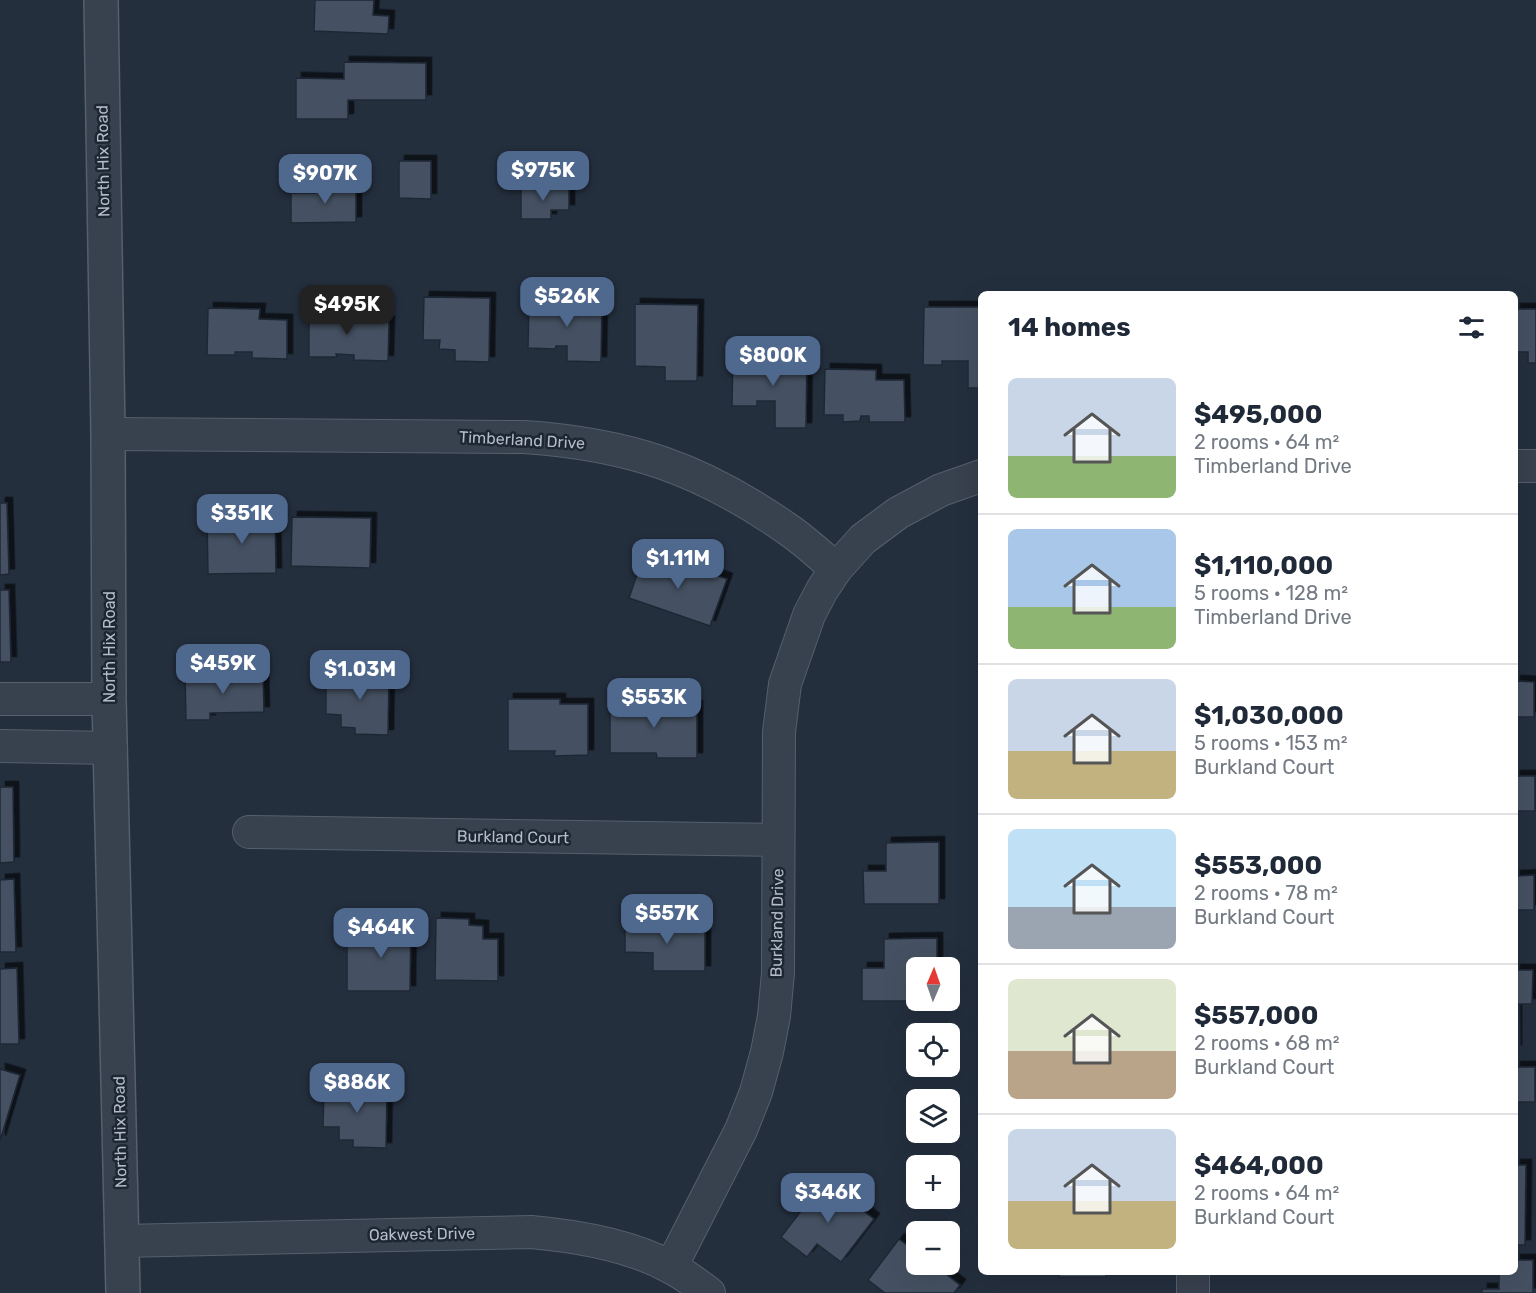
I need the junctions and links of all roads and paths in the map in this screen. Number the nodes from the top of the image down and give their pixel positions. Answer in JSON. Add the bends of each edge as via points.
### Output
{"nodes":[{"id":1,"x":101,"y":0,"type":"edge"},
{"id":2,"x":108,"y":435,"type":"junction"},
{"id":3,"x":1518,"y":466,"type":"edge"},
{"id":4,"x":1536,"y":466,"type":"edge"},
{"id":5,"x":978,"y":477,"type":"edge"},
{"id":6,"x":836,"y":569,"type":"junction"},
{"id":7,"x":0,"y":699,"type":"edge"},
{"id":8,"x":109,"y":699,"type":"junction"},
{"id":9,"x":0,"y":746,"type":"edge"},
{"id":10,"x":111,"y":748,"type":"junction"},
{"id":11,"x":249,"y":832,"type":"dead end"},
{"id":12,"x":778,"y":840,"type":"junction"},
{"id":13,"x":123,"y":1241,"type":"junction"},
{"id":14,"x":670,"y":1267,"type":"junction"},
{"id":15,"x":1193,"y":1275,"type":"edge"},
{"id":16,"x":123,"y":1293,"type":"edge"},
{"id":17,"x":709,"y":1293,"type":"edge"},
{"id":18,"x":1192,"y":1293,"type":"edge"}],
"edges":[{"from":1,"to":2,"type":"street","name":"North Hix Road"},
{"from":2,"to":6,"type":"street","name":"Timberland Drive","via":[[524,437],[604,446],[672,464],[730,492],[788,528]]},
{"from":2,"to":8,"type":"street","name":"North Hix Road"},
{"from":3,"to":4,"type":"street"},
{"from":5,"to":6,"type":"street","via":[[941,489],[898,513],[863,539]]},
{"from":6,"to":12,"type":"street","name":"Burkland Drive","via":[[809,615],[785,684],[779,732]]},
{"from":7,"to":8,"type":"street"},
{"from":8,"to":10,"type":"street","name":"North Hix Road"},
{"from":9,"to":10,"type":"street"},
{"from":10,"to":13,"type":"street","name":"North Hix Road"},
{"from":11,"to":12,"type":"street","name":"Burkland Court"},
{"from":12,"to":14,"type":"street","name":"Burkland Drive","via":[[778,973],[767,1052],[741,1130]]},
{"from":13,"to":14,"type":"street","name":"Oakwest Drive","via":[[531,1232],[564,1235],[638,1253]]},
{"from":13,"to":16,"type":"street","name":"North Hix Road"},
{"from":14,"to":17,"type":"street","name":"Oakwest Drive"},
{"from":15,"to":18,"type":"street"}]}
